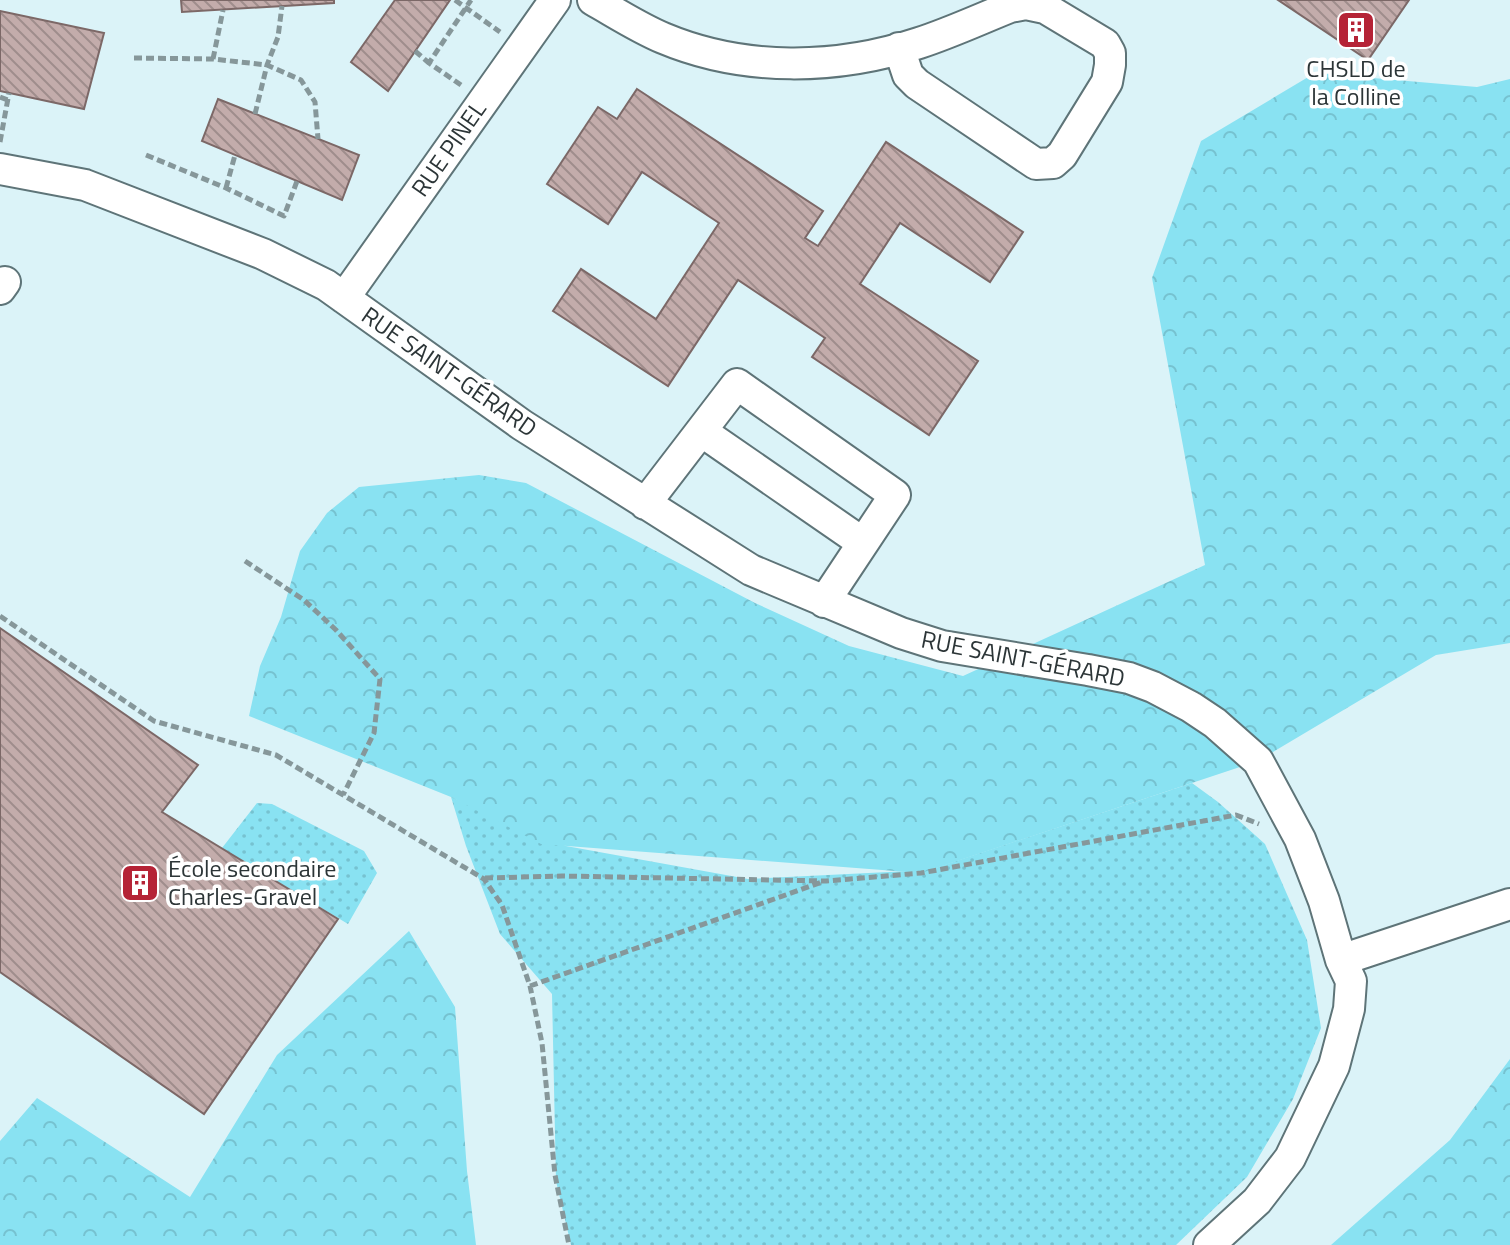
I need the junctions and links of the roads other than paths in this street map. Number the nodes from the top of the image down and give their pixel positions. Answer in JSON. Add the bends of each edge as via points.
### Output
{"nodes":[{"id":1,"x":555,"y":0,"type":"edge"},
{"id":2,"x":593,"y":0,"type":"edge"},
{"id":3,"x":899,"y":48,"type":"junction"},
{"id":4,"x":0,"y":169,"type":"edge"},
{"id":5,"x":344,"y":298,"type":"junction"},
{"id":6,"x":701,"y":431,"type":"junction"},
{"id":7,"x":645,"y":504,"type":"junction"},
{"id":8,"x":863,"y":543,"type":"junction"},
{"id":9,"x":824,"y":602,"type":"junction"},
{"id":10,"x":1510,"y":904,"type":"edge"},
{"id":11,"x":1341,"y":960,"type":"junction"},
{"id":12,"x":1209,"y":1245,"type":"edge"}],
"edges":[{"from":1,"to":5,"type":"street","name":"RUE PINEL"},
{"from":2,"to":3,"type":"street","via":[[662,37],[744,60],[845,61]]},
{"from":3,"to":3,"type":"street","via":[[1026,4],[1045,8],[1105,44],[1110,65],[1107,82],[1062,155],[1053,163],[1036,164],[917,84],[908,75]]},
{"from":4,"to":5,"type":"street","name":"RUE SAINT-GÉRARD","via":[[85,185],[263,254]]},
{"from":5,"to":7,"type":"street","name":"RUE SAINT-GÉRARD","via":[[510,417]]},
{"from":6,"to":7,"type":"street"},
{"from":6,"to":8,"type":"street"},
{"from":6,"to":8,"type":"street","via":[[737,384],[895,495]]},
{"from":7,"to":9,"type":"street","name":"RUE SAINT-GÉRARD","via":[[751,570]]},
{"from":8,"to":9,"type":"street"},
{"from":9,"to":11,"type":"street","name":"RUE SAINT-GÉRARD","via":[[942,646],[1129,678],[1215,723],[1258,761],[1300,839]]},
{"from":10,"to":11,"type":"street"},
{"from":11,"to":12,"type":"street","name":"RUE SAINT-GÉRARD","via":[[1351,981],[1349,1009],[1327,1083],[1290,1158],[1268,1188]]}]}
